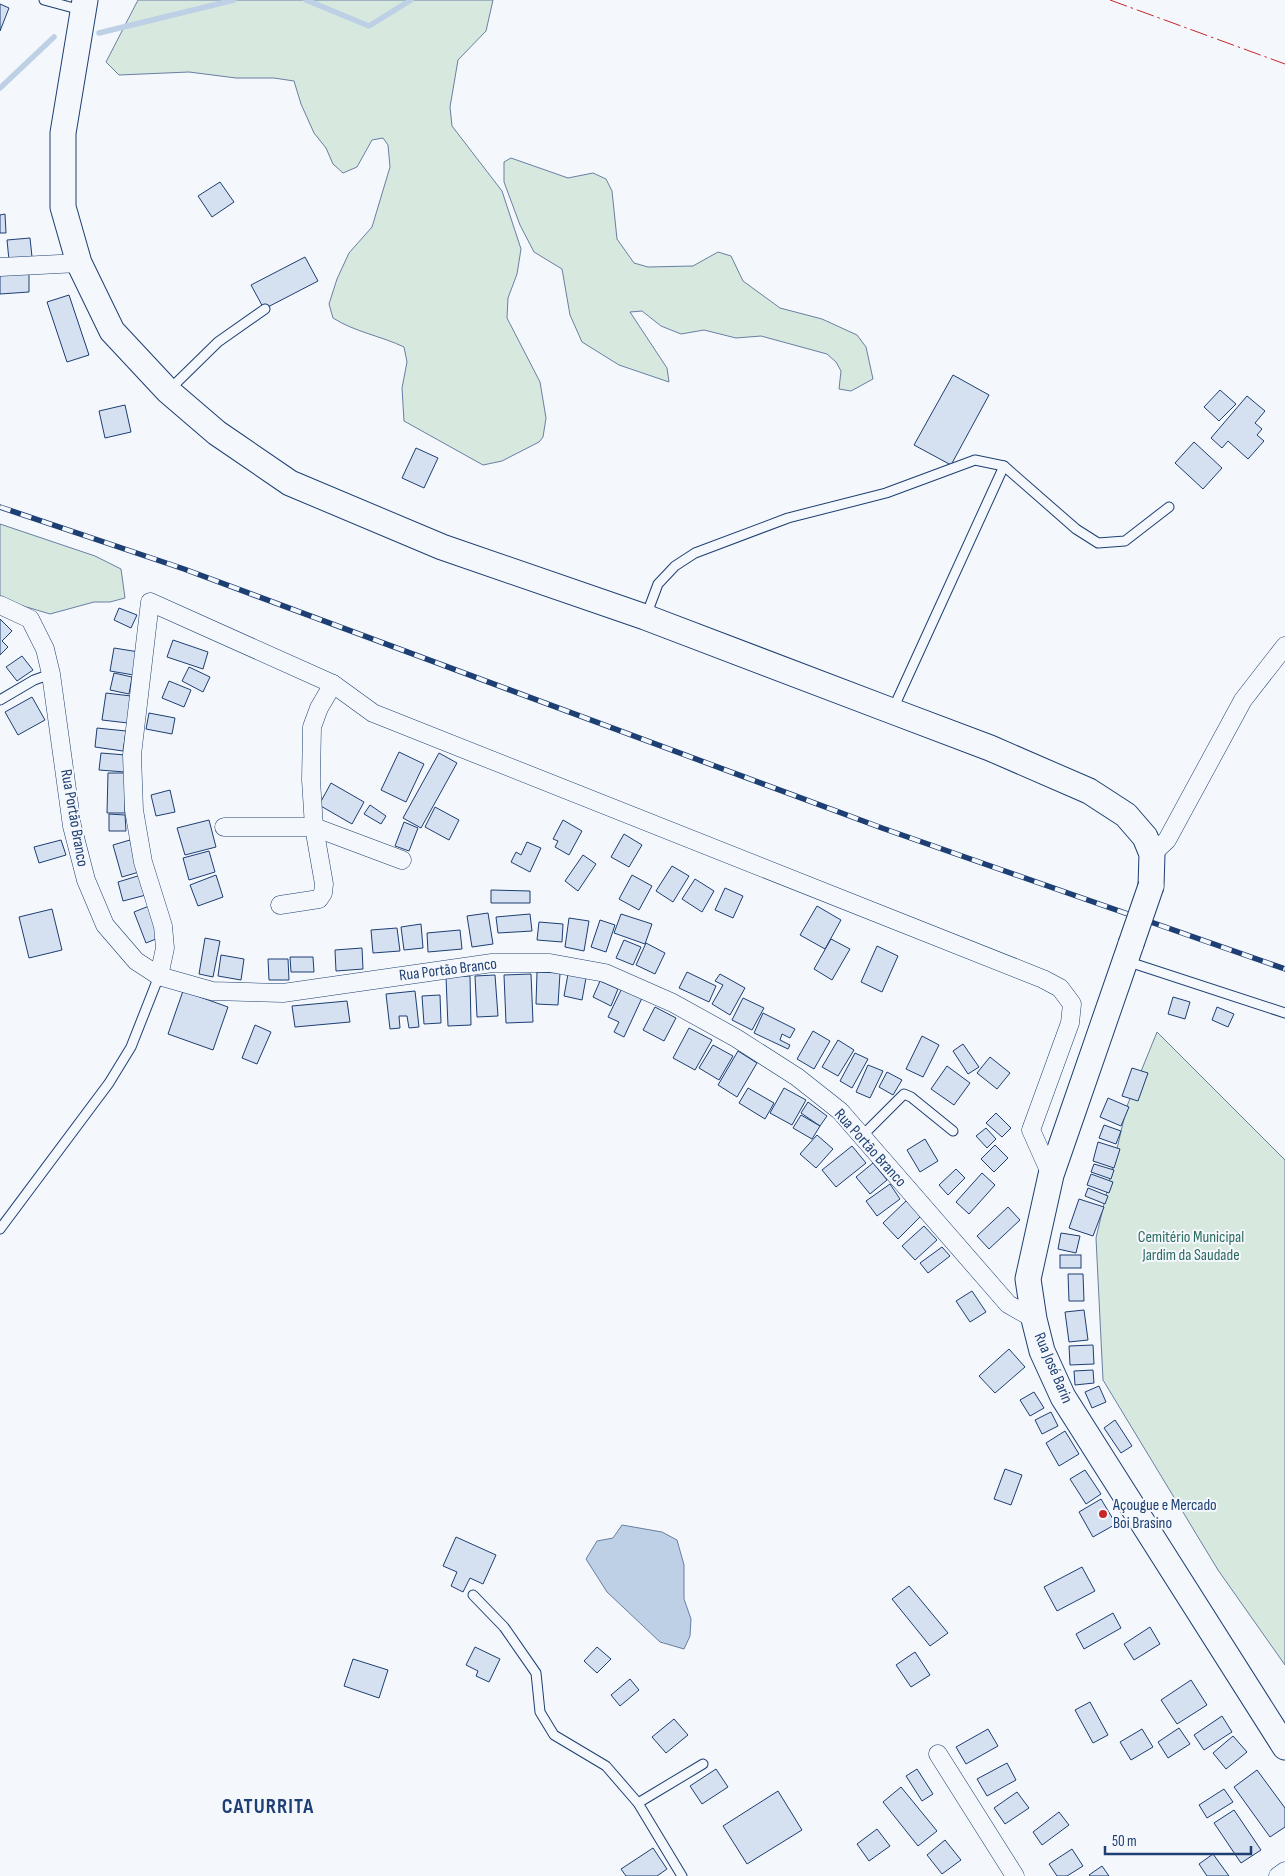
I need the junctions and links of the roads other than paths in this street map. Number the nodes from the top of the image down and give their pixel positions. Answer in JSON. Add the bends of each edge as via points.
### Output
{"nodes":[{"id":1,"x":44,"y":0,"type":"edge"},
{"id":2,"x":83,"y":5,"type":"edge"},
{"id":3,"x":79,"y":263,"type":"junction"},
{"id":4,"x":0,"y":267,"type":"edge"},
{"id":5,"x":265,"y":309,"type":"dead end"},
{"id":6,"x":168,"y":391,"type":"junction"},
{"id":7,"x":1004,"y":466,"type":"junction"},
{"id":8,"x":1169,"y":506,"type":"dead end"},
{"id":9,"x":0,"y":605,"type":"edge"},
{"id":10,"x":645,"y":617,"type":"junction"},
{"id":11,"x":1285,"y":646,"type":"edge"},
{"id":12,"x":51,"y":674,"type":"junction"},
{"id":13,"x":333,"y":684,"type":"junction"},
{"id":14,"x":0,"y":700,"type":"edge"},
{"id":15,"x":892,"y":711,"type":"junction"},
{"id":16,"x":314,"y":826,"type":"junction"},
{"id":17,"x":224,"y":827,"type":"dead end"},
{"id":18,"x":1152,"y":854,"type":"junction"},
{"id":19,"x":402,"y":860,"type":"dead end"},
{"id":20,"x":280,"y":905,"type":"dead end"},
{"id":21,"x":1128,"y":953,"type":"junction"},
{"id":22,"x":159,"y":976,"type":"junction"},
{"id":23,"x":1285,"y":1014,"type":"edge"},
{"id":24,"x":953,"y":1131,"type":"dead end"},
{"id":25,"x":861,"y":1138,"type":"junction"},
{"id":26,"x":1051,"y":1175,"type":"junction"},
{"id":27,"x":0,"y":1229,"type":"edge"},
{"id":28,"x":1034,"y":1319,"type":"junction"},
{"id":29,"x":473,"y":1595,"type":"dead end"},
{"id":30,"x":1282,"y":1734,"type":"edge"},
{"id":31,"x":938,"y":1754,"type":"dead end"},
{"id":32,"x":703,"y":1764,"type":"dead end"},
{"id":33,"x":638,"y":1803,"type":"junction"},
{"id":34,"x":1285,"y":1872,"type":"edge"},
{"id":35,"x":682,"y":1876,"type":"edge"},
{"id":36,"x":1015,"y":1876,"type":"edge"},
{"id":37,"x":1278,"y":1876,"type":"edge"}],
"edges":[{"from":1,"to":2,"type":"lane"},
{"from":2,"to":3,"type":"main road","via":[[63,133],[62,207]]},
{"from":3,"to":4,"type":"street"},
{"from":3,"to":6,"type":"main road","via":[[112,331]]},
{"from":5,"to":6,"type":"lane","via":[[218,342]]},
{"from":6,"to":10,"type":"main road","via":[[217,433],[290,483],[442,547]]},
{"from":7,"to":8,"type":"lane","via":[[1098,543],[1125,541]]},
{"from":7,"to":10,"type":"lane","via":[[975,460],[886,493],[788,518],[695,554],[675,566],[658,584]]},
{"from":7,"to":15,"type":"lane"},
{"from":9,"to":12,"type":"street","name":"Rua Portão Branco","via":[[30,619],[45,649]]},
{"from":10,"to":15,"type":"main road"},
{"from":11,"to":18,"type":"street","via":[[1243,700],[1167,840]]},
{"from":12,"to":14,"type":"lane"},
{"from":12,"to":22,"type":"street","name":"Rua Portão Branco","via":[[72,826],[86,880],[104,925],[136,961]]},
{"from":13,"to":16,"type":"street","via":[[312,727]]},
{"from":13,"to":22,"type":"street","via":[[150,602],[132,755],[134,810],[143,862],[163,926],[165,948]]},
{"from":13,"to":26,"type":"street","via":[[373,713],[1060,988],[1072,1004],[1070,1023],[1031,1130]]},
{"from":15,"to":18,"type":"main road","via":[[990,748],[1089,791],[1126,815],[1145,837]]},
{"from":16,"to":17,"type":"street"},
{"from":16,"to":19,"type":"street"},
{"from":16,"to":20,"type":"street","via":[[323,893],[319,899]]},
{"from":18,"to":21,"type":"main road","name":"Rua José Barin","bridge":true,"via":[[1152,886]]},
{"from":21,"to":23,"type":"lane"},
{"from":21,"to":26,"type":"main road","name":"Rua José Barin"},
{"from":22,"to":25,"type":"street","name":"Rua Portão Branco","via":[[212,991],[284,993],[492,963],[550,963],[605,973],[673,1003],[790,1072],[840,1111]]},
{"from":22,"to":27,"type":"lane","via":[[131,1047],[109,1083]]},
{"from":24,"to":25,"type":"lane","via":[[904,1094]]},
{"from":25,"to":28,"type":"street","name":"Rua Portão Branco","via":[[1008,1304]]},
{"from":26,"to":28,"type":"main road","name":"Rua José Barin","via":[[1028,1279]]},
{"from":28,"to":30,"type":"main road","name":"Rua José Barin","via":[[1042,1350],[1063,1397]]},
{"from":29,"to":33,"type":"lane","via":[[504,1627],[536,1673],[540,1712],[554,1735],[606,1766]]},
{"from":31,"to":36,"type":"street"},
{"from":32,"to":33,"type":"lane"},
{"from":33,"to":35,"type":"lane"},
{"from":34,"to":37,"type":"street"}]}
